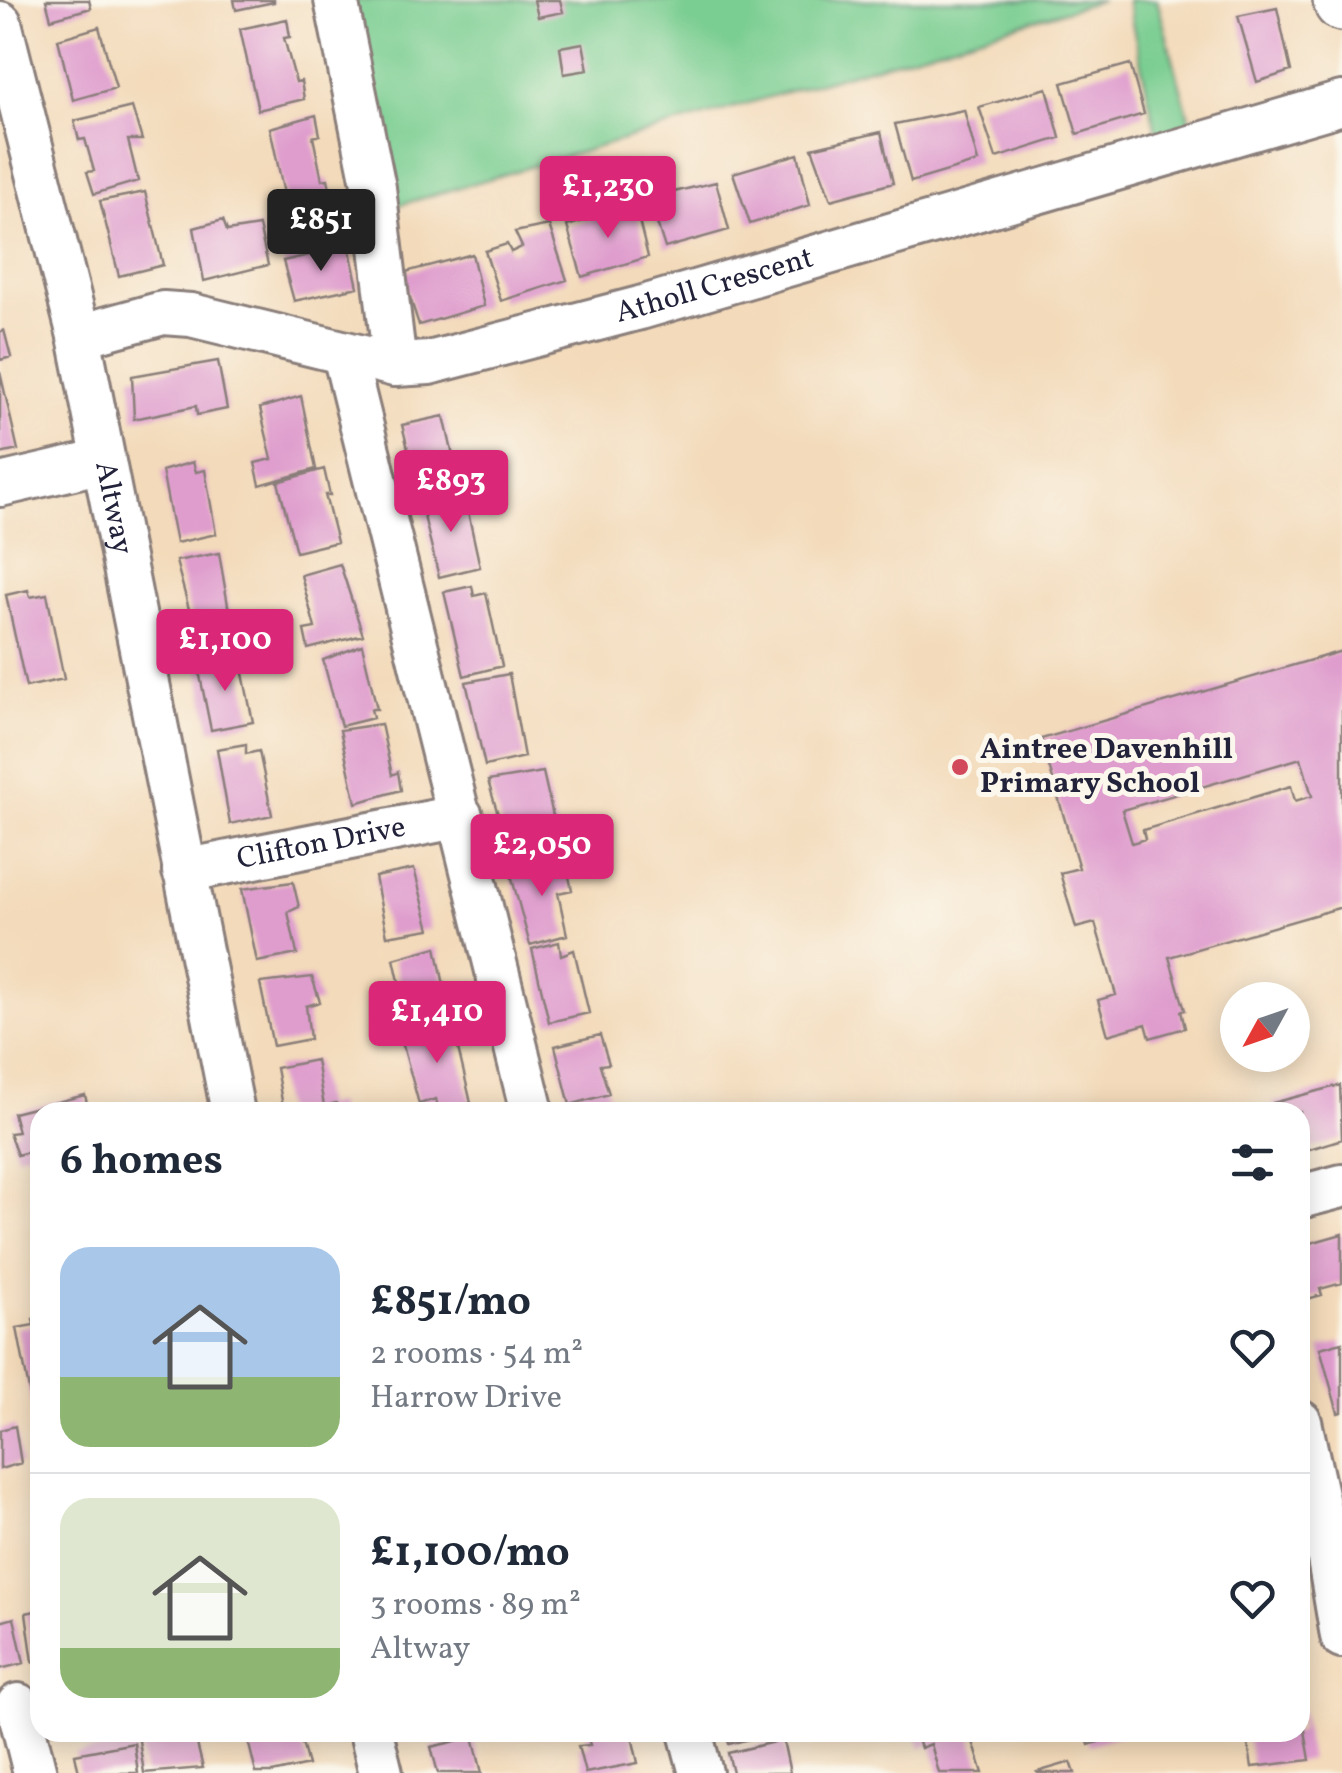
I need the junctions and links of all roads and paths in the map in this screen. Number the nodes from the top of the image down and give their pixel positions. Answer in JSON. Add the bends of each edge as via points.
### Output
{"nodes":[{"id":1,"x":336,"y":0,"type":"edge"},
{"id":2,"x":0,"y":23,"type":"edge"},
{"id":3,"x":1342,"y":104,"type":"edge"},
{"id":4,"x":80,"y":336,"type":"junction"},
{"id":5,"x":344,"y":354,"type":"junction"},
{"id":6,"x":396,"y":365,"type":"junction"},
{"id":7,"x":103,"y":461,"type":"junction"},
{"id":8,"x":0,"y":484,"type":"edge"},
{"id":9,"x":461,"y":816,"type":"junction"},
{"id":10,"x":184,"y":871,"type":"junction"},
{"id":11,"x":231,"y":1102,"type":"edge"},
{"id":12,"x":530,"y":1102,"type":"edge"},
{"id":13,"x":1342,"y":1186,"type":"edge"},
{"id":14,"x":1310,"y":1194,"type":"edge"},
{"id":15,"x":1310,"y":1465,"type":"edge"},
{"id":16,"x":1342,"y":1636,"type":"edge"},
{"id":17,"x":19,"y":1705,"type":"edge"},
{"id":18,"x":373,"y":1742,"type":"edge"},
{"id":19,"x":692,"y":1742,"type":"edge"},
{"id":20,"x":36,"y":1773,"type":"edge"},
{"id":21,"x":381,"y":1773,"type":"edge"},
{"id":22,"x":700,"y":1773,"type":"edge"}],
"edges":[{"from":1,"to":6,"type":"street","via":[[374,188]]},
{"from":2,"to":4,"type":"street","name":"Altway"},
{"from":3,"to":6,"type":"street","name":"Atholl Crescent","via":[[640,308],[428,363]]},
{"from":4,"to":5,"type":"street","name":"Atholl Crescent","via":[[163,313]]},
{"from":4,"to":7,"type":"street","name":"Altway"},
{"from":5,"to":6,"type":"street","name":"Atholl Crescent"},
{"from":5,"to":9,"type":"street"},
{"from":7,"to":8,"type":"street"},
{"from":7,"to":10,"type":"street","name":"Altway"},
{"from":9,"to":10,"type":"street","name":"Clifton Drive"},
{"from":9,"to":12,"type":"street"},
{"from":10,"to":11,"type":"street","name":"Altway"},
{"from":13,"to":14,"type":"street"},
{"from":15,"to":16,"type":"street"},
{"from":17,"to":20,"type":"street"},
{"from":18,"to":21,"type":"street"},
{"from":19,"to":22,"type":"street"}]}
